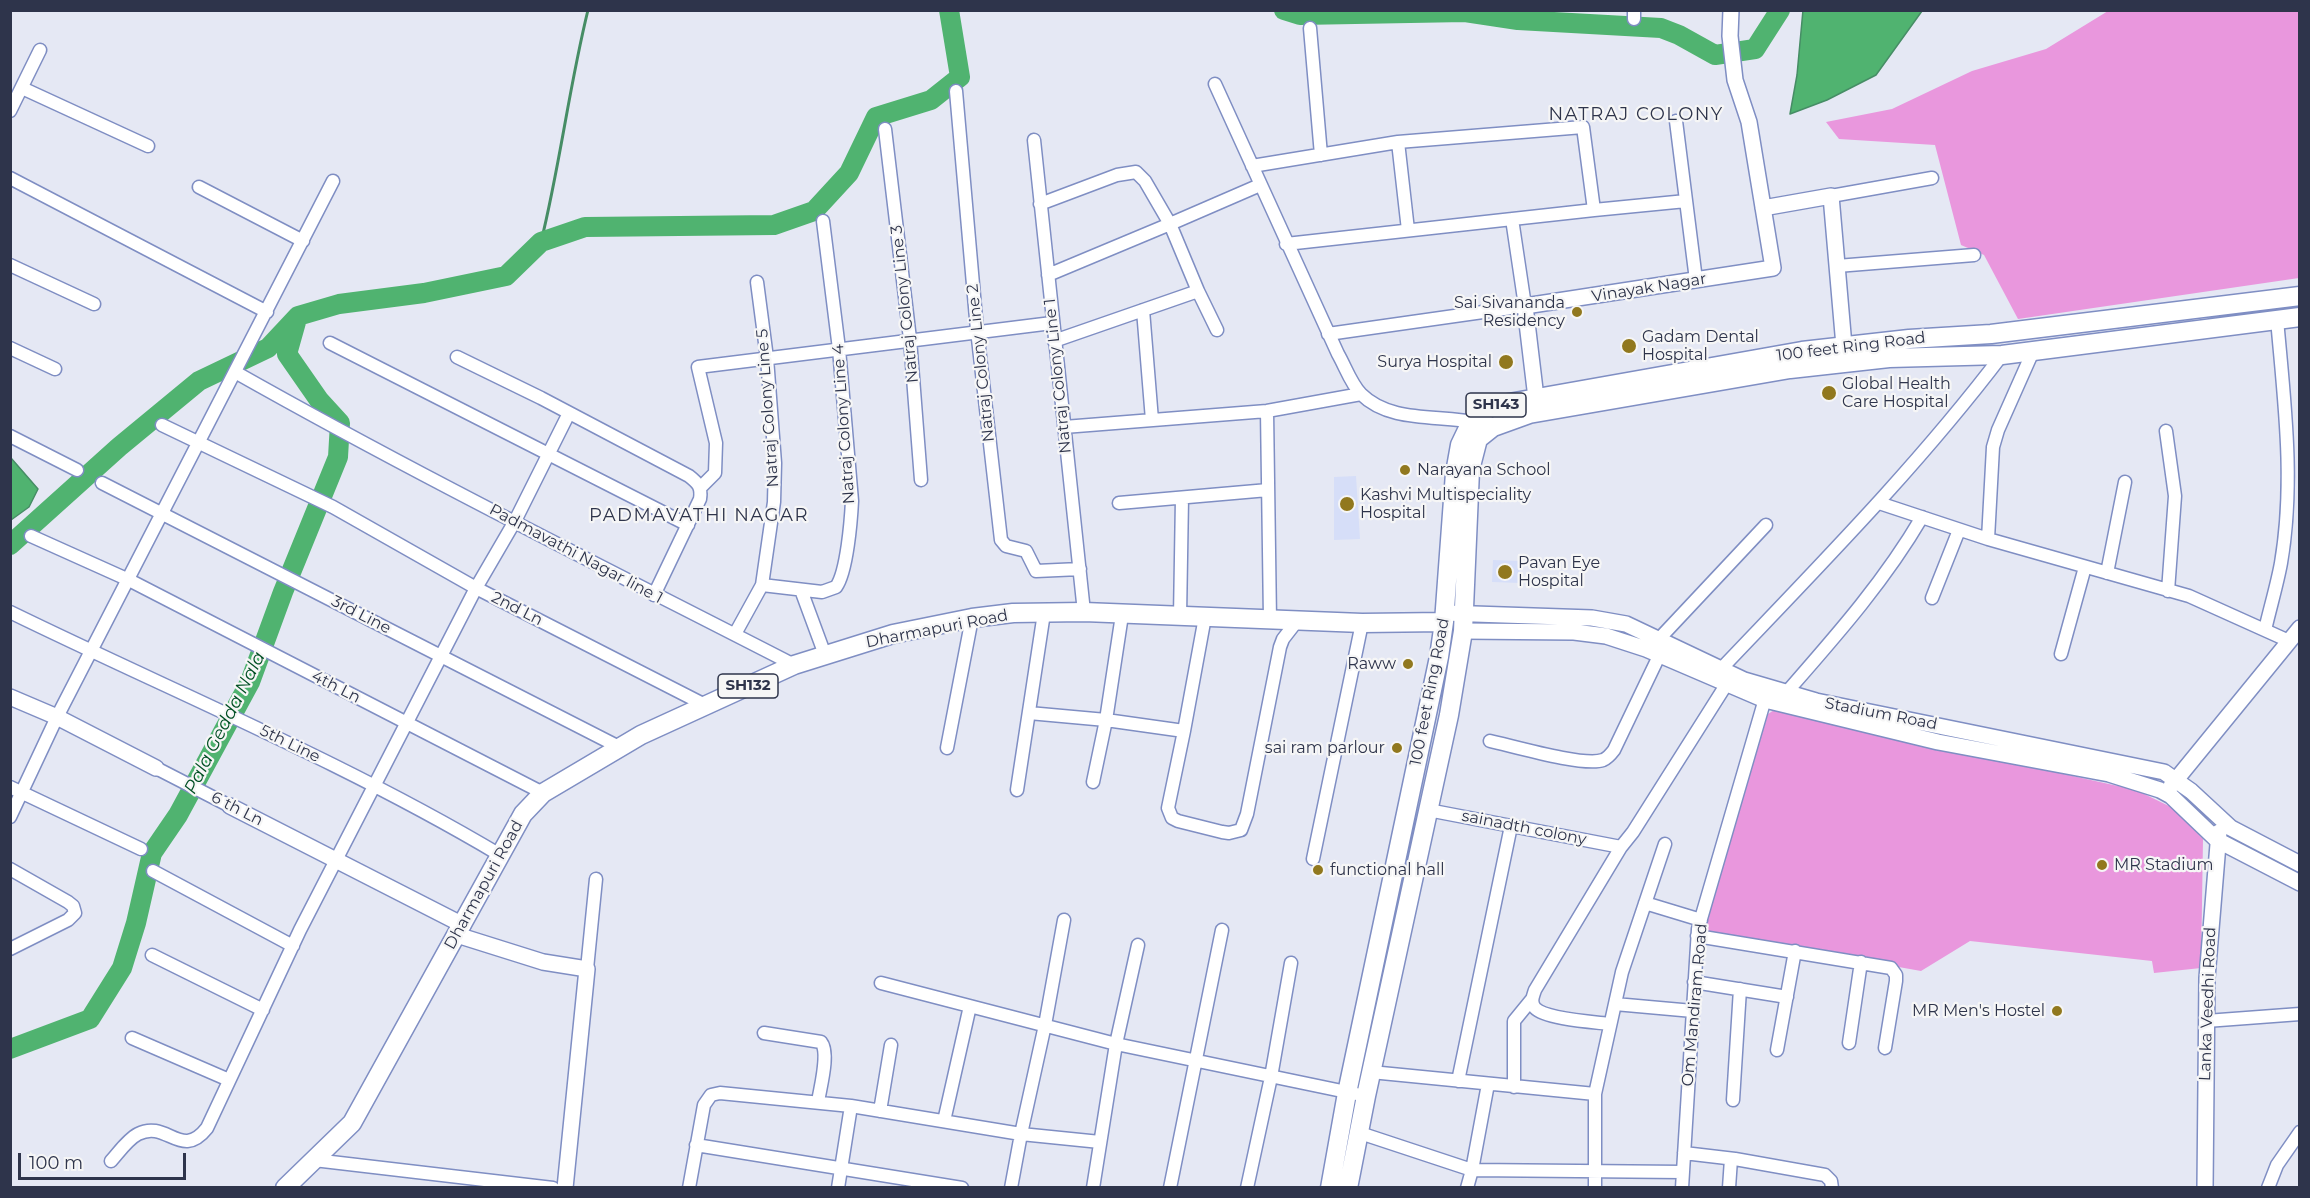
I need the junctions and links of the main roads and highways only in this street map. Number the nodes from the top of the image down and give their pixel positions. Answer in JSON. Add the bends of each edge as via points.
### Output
{"nodes":[{"id":1,"x":2300,"y":296,"type":"edge"},
{"id":2,"x":2300,"y":317,"type":"edge"},
{"id":3,"x":1846,"y":354,"type":"junction"},
{"id":4,"x":1444,"y":622,"type":"junction"},
{"id":5,"x":1464,"y":622,"type":"junction"},
{"id":6,"x":285,"y":1188,"type":"edge"},
{"id":7,"x":1330,"y":1188,"type":"edge"},
{"id":8,"x":1348,"y":1188,"type":"edge"}],
"edges":[{"from":1,"to":3,"type":"main road","name":"100 feet Ring Road","number":"SH143","via":[[1991,334],[1909,339]]},
{"from":2,"to":3,"type":"main road","name":"100 feet Ring Road","number":"SH143","via":[[2002,355],[1890,358]]},
{"from":3,"to":4,"type":"main road","name":"100 feet Ring Road","number":"SH143","via":[[1802,351],[1492,406],[1471,422],[1460,445]]},
{"from":3,"to":5,"type":"main road","name":"100 feet Ring Road","number":"SH143","via":[[1778,371],[1529,414],[1493,427],[1478,439],[1470,470]]},
{"from":4,"to":5,"type":"main road","name":"Dharmapuri Road"},
{"from":4,"to":6,"type":"main road","name":"Dharmapuri Road","number":"SH132","via":[[1013,613],[893,634],[794,664],[705,705],[619,747],[543,793],[523,814],[352,1123]]},
{"from":4,"to":7,"type":"main road","name":"100 feet Ring Road","number":"SH143"},
{"from":5,"to":8,"type":"main road","name":"100 feet Ring Road","number":"SH143","via":[[1449,715]]}]}
